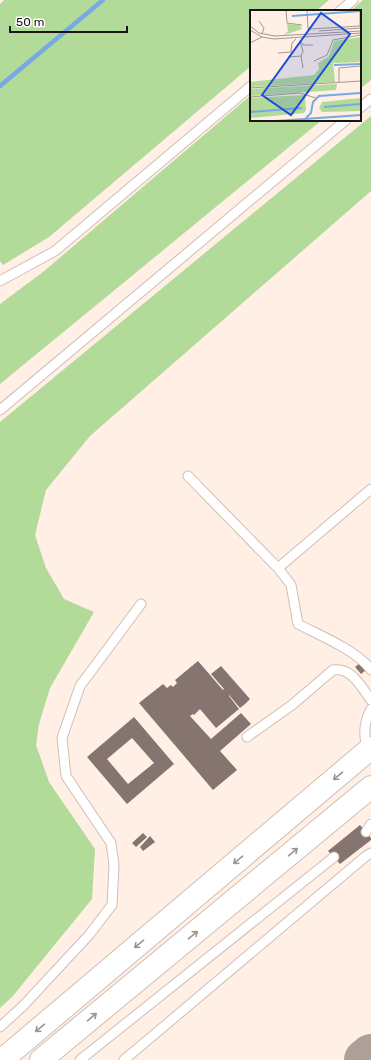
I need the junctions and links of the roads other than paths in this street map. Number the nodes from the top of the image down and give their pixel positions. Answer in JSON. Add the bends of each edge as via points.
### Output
{"nodes":[{"id":1,"x":353,"y":0,"type":"edge"},
{"id":2,"x":341,"y":10,"type":"edge"},
{"id":3,"x":250,"y":87,"type":"edge"},
{"id":4,"x":371,"y":99,"type":"edge"},
{"id":5,"x":361,"y":107,"type":"edge"},
{"id":6,"x":345,"y":121,"type":"edge"},
{"id":7,"x":0,"y":281,"type":"edge"},
{"id":8,"x":0,"y":410,"type":"edge"},
{"id":9,"x":188,"y":476,"type":"dead end"},
{"id":10,"x":371,"y":489,"type":"edge"},
{"id":11,"x":278,"y":568,"type":"junction"},
{"id":12,"x":141,"y":604,"type":"dead end"},
{"id":13,"x":371,"y":670,"type":"edge"},
{"id":14,"x":371,"y":700,"type":"edge"},
{"id":15,"x":371,"y":709,"type":"edge"},
{"id":16,"x":247,"y":736,"type":"dead end"},
{"id":17,"x":370,"y":752,"type":"edge"},
{"id":18,"x":371,"y":787,"type":"edge"},
{"id":19,"x":371,"y":853,"type":"edge"},
{"id":20,"x":334,"y":857,"type":"dead end"},
{"id":21,"x":0,"y":1027,"type":"edge"},
{"id":22,"x":2,"y":1060,"type":"edge"},
{"id":23,"x":41,"y":1060,"type":"edge"},
{"id":24,"x":80,"y":1060,"type":"edge"},
{"id":25,"x":124,"y":1060,"type":"edge"}],
"edges":[{"from":1,"to":2,"type":"lane"},
{"from":3,"to":7,"type":"lane","via":[[55,251]]},
{"from":4,"to":5,"type":"lane"},
{"from":6,"to":8,"type":"lane"},
{"from":9,"to":11,"type":"lane"},
{"from":10,"to":11,"type":"lane"},
{"from":11,"to":13,"type":"lane","via":[[291,585],[298,624],[354,654]]},
{"from":12,"to":21,"type":"lane","via":[[80,686],[62,738],[66,776],[111,843],[114,865],[112,905],[89,935]]},
{"from":14,"to":16,"type":"lane","via":[[349,673],[340,669],[333,670],[292,705]]},
{"from":15,"to":17,"type":"lane","via":[[366,718],[364,735]]},
{"from":17,"to":22,"type":"street","one_way":true},
{"from":23,"to":18,"type":"street","one_way":true},
{"from":19,"to":25,"type":"lane"},
{"from":20,"to":24,"type":"lane"}]}
